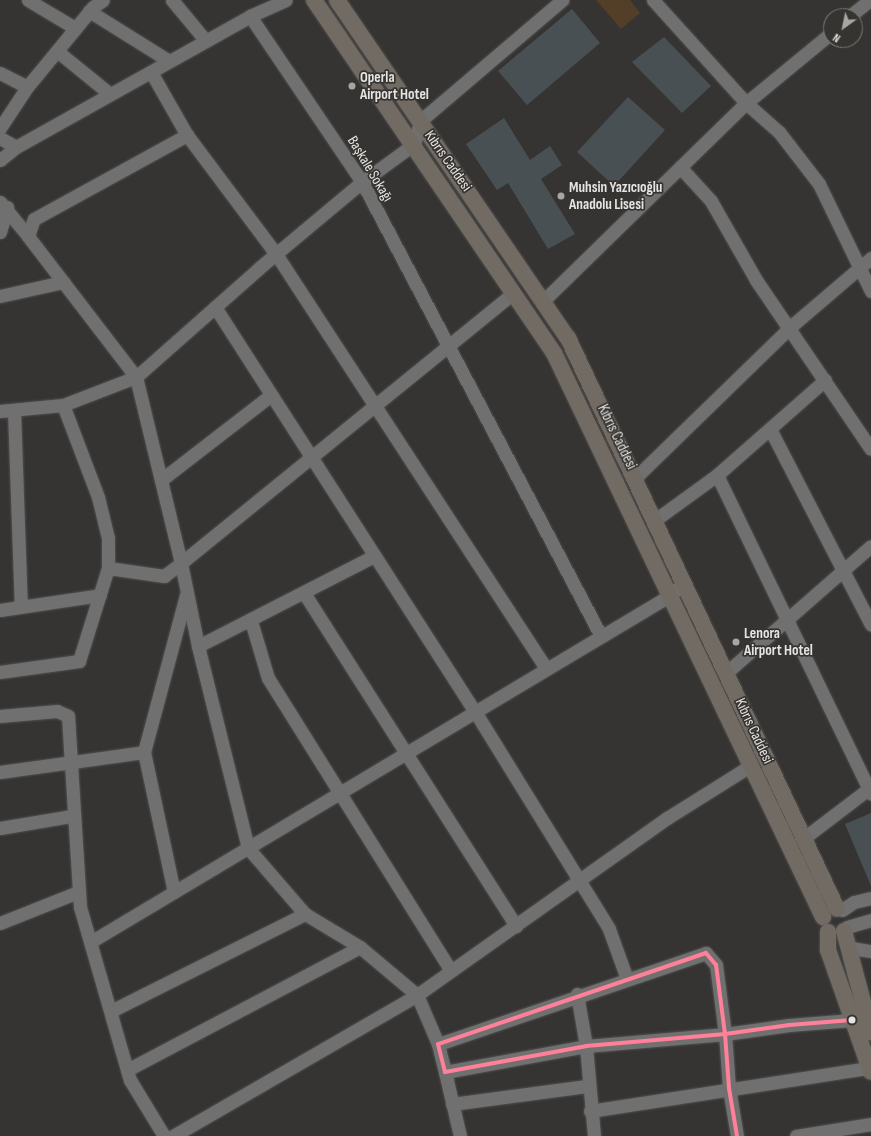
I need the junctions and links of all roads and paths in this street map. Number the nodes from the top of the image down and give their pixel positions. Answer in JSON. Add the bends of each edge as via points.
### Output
{"nodes":[{"id":1,"x":28,"y":0,"type":"edge"},
{"id":2,"x":103,"y":0,"type":"edge"},
{"id":3,"x":172,"y":0,"type":"edge"},
{"id":4,"x":286,"y":0,"type":"edge"},
{"id":5,"x":314,"y":0,"type":"edge"},
{"id":6,"x":336,"y":0,"type":"edge"},
{"id":7,"x":562,"y":0,"type":"edge"},
{"id":8,"x":653,"y":0,"type":"edge"},
{"id":9,"x":870,"y":0,"type":"edge"},
{"id":10,"x":860,"y":8,"type":"edge"},
{"id":11,"x":89,"y":11,"type":"junction"},
{"id":12,"x":250,"y":16,"type":"junction"},
{"id":13,"x":75,"y":28,"type":"junction"},
{"id":14,"x":823,"y":40,"type":"edge"},
{"id":15,"x":206,"y":41,"type":"junction"},
{"id":16,"x":57,"y":51,"type":"junction"},
{"id":17,"x":169,"y":62,"type":"junction"},
{"id":18,"x":151,"y":72,"type":"junction"},
{"id":19,"x":0,"y":73,"type":"edge"},
{"id":20,"x":27,"y":87,"type":"junction"},
{"id":21,"x":110,"y":94,"type":"junction"},
{"id":22,"x":746,"y":103,"type":"junction"},
{"id":23,"x":420,"y":121,"type":"junction"},
{"id":24,"x":0,"y":128,"type":"edge"},
{"id":25,"x":188,"y":135,"type":"junction"},
{"id":26,"x":0,"y":138,"type":"edge"},
{"id":27,"x":414,"y":144,"type":"junction"},
{"id":28,"x":16,"y":147,"type":"junction"},
{"id":29,"x":0,"y":160,"type":"edge"},
{"id":30,"x":680,"y":167,"type":"junction"},
{"id":31,"x":362,"y":182,"type":"junction"},
{"id":32,"x":3,"y":204,"type":"edge"},
{"id":33,"x":0,"y":232,"type":"edge"},
{"id":34,"x":28,"y":236,"type":"junction"},
{"id":35,"x":276,"y":254,"type":"junction"},
{"id":36,"x":871,"y":258,"type":"edge"},
{"id":37,"x":858,"y":270,"type":"junction"},
{"id":38,"x":63,"y":282,"type":"junction"},
{"id":39,"x":871,"y":291,"type":"edge"},
{"id":40,"x":513,"y":293,"type":"junction"},
{"id":41,"x":0,"y":296,"type":"edge"},
{"id":42,"x":544,"y":300,"type":"junction"},
{"id":43,"x":215,"y":307,"type":"junction"},
{"id":44,"x":790,"y":328,"type":"junction"},
{"id":45,"x":448,"y":348,"type":"junction"},
{"id":46,"x":136,"y":377,"type":"junction"},
{"id":47,"x":825,"y":380,"type":"junction"},
{"id":48,"x":270,"y":395,"type":"junction"},
{"id":49,"x":63,"y":405,"type":"junction"},
{"id":50,"x":376,"y":405,"type":"junction"},
{"id":51,"x":14,"y":410,"type":"junction"},
{"id":52,"x":0,"y":411,"type":"edge"},
{"id":53,"x":770,"y":429,"type":"junction"},
{"id":54,"x":871,"y":448,"type":"edge"},
{"id":55,"x":310,"y":459,"type":"junction"},
{"id":56,"x":717,"y":475,"type":"junction"},
{"id":57,"x":636,"y":477,"type":"junction"},
{"id":58,"x":161,"y":480,"type":"junction"},
{"id":59,"x":655,"y":520,"type":"junction"},
{"id":60,"x":871,"y":546,"type":"edge"},
{"id":61,"x":374,"y":556,"type":"junction"},
{"id":62,"x":181,"y":563,"type":"junction"},
{"id":63,"x":108,"y":568,"type":"junction"},
{"id":64,"x":846,"y":572,"type":"junction"},
{"id":65,"x":684,"y":583,"type":"junction"},
{"id":66,"x":187,"y":591,"type":"junction"},
{"id":67,"x":304,"y":593,"type":"junction"},
{"id":68,"x":100,"y":595,"type":"junction"},
{"id":69,"x":669,"y":596,"type":"junction"},
{"id":70,"x":21,"y":607,"type":"junction"},
{"id":71,"x":0,"y":610,"type":"edge"},
{"id":72,"x":788,"y":620,"type":"junction"},
{"id":73,"x":251,"y":621,"type":"junction"},
{"id":74,"x":871,"y":625,"type":"edge"},
{"id":75,"x":601,"y":636,"type":"junction"},
{"id":76,"x":198,"y":646,"type":"junction"},
{"id":77,"x":546,"y":668,"type":"junction"},
{"id":78,"x":0,"y":672,"type":"edge"},
{"id":79,"x":728,"y":672,"type":"junction"},
{"id":80,"x":474,"y":710,"type":"junction"},
{"id":81,"x":0,"y":716,"type":"edge"},
{"id":82,"x":144,"y":752,"type":"junction"},
{"id":83,"x":406,"y":753,"type":"junction"},
{"id":84,"x":68,"y":762,"type":"junction"},
{"id":85,"x":750,"y":766,"type":"junction"},
{"id":86,"x":1,"y":772,"type":"edge"},
{"id":87,"x":870,"y":790,"type":"edge"},
{"id":88,"x":338,"y":794,"type":"junction"},
{"id":89,"x":72,"y":816,"type":"junction"},
{"id":90,"x":0,"y":828,"type":"edge"},
{"id":91,"x":804,"y":838,"type":"junction"},
{"id":92,"x":248,"y":848,"type":"junction"},
{"id":93,"x":578,"y":880,"type":"junction"},
{"id":94,"x":78,"y":892,"type":"junction"},
{"id":95,"x":174,"y":892,"type":"junction"},
{"id":96,"x":871,"y":898,"type":"edge"},
{"id":97,"x":840,"y":909,"type":"junction"},
{"id":98,"x":305,"y":914,"type":"junction"},
{"id":99,"x":823,"y":917,"type":"junction"},
{"id":100,"x":871,"y":920,"type":"edge"},
{"id":101,"x":0,"y":923,"type":"edge"},
{"id":102,"x":516,"y":926,"type":"junction"},
{"id":103,"x":846,"y":929,"type":"junction"},
{"id":104,"x":828,"y":932,"type":"junction"},
{"id":105,"x":92,"y":941,"type":"junction"},
{"id":106,"x":360,"y":947,"type":"junction"},
{"id":107,"x":851,"y":948,"type":"junction"},
{"id":108,"x":871,"y":951,"type":"edge"},
{"id":109,"x":451,"y":971,"type":"junction"},
{"id":110,"x":627,"y":979,"type":"junction"},
{"id":111,"x":577,"y":994,"type":"junction"},
{"id":112,"x":417,"y":995,"type":"junction"},
{"id":113,"x":111,"y":1011,"type":"junction"},
{"id":114,"x":852,"y":1020,"type":"junction"},
{"id":115,"x":871,"y":1032,"type":"edge"},
{"id":116,"x":725,"y":1034,"type":"junction"},
{"id":117,"x":438,"y":1044,"type":"junction"},
{"id":118,"x":586,"y":1046,"type":"junction"},
{"id":119,"x":128,"y":1070,"type":"junction"},
{"id":120,"x":870,"y":1070,"type":"edge"},
{"id":121,"x":445,"y":1072,"type":"junction"},
{"id":122,"x":587,"y":1086,"type":"junction"},
{"id":123,"x":729,"y":1088,"type":"junction"},
{"id":124,"x":452,"y":1104,"type":"junction"},
{"id":125,"x":590,"y":1111,"type":"junction"},
{"id":126,"x":871,"y":1124,"type":"edge"},
{"id":127,"x":825,"y":1134,"type":"edge"},
{"id":128,"x":164,"y":1136,"type":"edge"},
{"id":129,"x":173,"y":1136,"type":"edge"},
{"id":130,"x":460,"y":1136,"type":"edge"},
{"id":131,"x":594,"y":1136,"type":"edge"},
{"id":132,"x":737,"y":1136,"type":"edge"},
{"id":133,"x":796,"y":1136,"type":"edge"}],
"edges":[{"from":1,"to":13,"type":"street"},
{"from":2,"to":11,"type":"street"},
{"from":3,"to":15,"type":"street"},
{"from":4,"to":12,"type":"street"},
{"from":5,"to":27,"type":"main road"},
{"from":6,"to":23,"type":"main road","name":"Kıbrıs Caddesi"},
{"from":7,"to":23,"type":"street"},
{"from":8,"to":22,"type":"street"},
{"from":9,"to":10,"type":"street"},
{"from":11,"to":13,"type":"street"},
{"from":11,"to":17,"type":"street"},
{"from":12,"to":15,"type":"street"},
{"from":12,"to":31,"type":"street","name":"Başkale Sokağı"},
{"from":13,"to":16,"type":"street"},
{"from":14,"to":22,"type":"street"},
{"from":15,"to":17,"type":"street"},
{"from":16,"to":20,"type":"street"},
{"from":16,"to":21,"type":"street"},
{"from":17,"to":18,"type":"street"},
{"from":18,"to":21,"type":"street"},
{"from":18,"to":25,"type":"street"},
{"from":19,"to":20,"type":"street"},
{"from":20,"to":24,"type":"street"},
{"from":21,"to":28,"type":"street"},
{"from":22,"to":30,"type":"street"},
{"from":22,"to":37,"type":"street","via":[[779,132],[819,184]]},
{"from":23,"to":27,"type":"street"},
{"from":23,"to":42,"type":"main road","name":"Kıbrıs Caddesi"},
{"from":25,"to":34,"type":"street","via":[[34,220]]},
{"from":25,"to":35,"type":"street"},
{"from":26,"to":28,"type":"street"},
{"from":27,"to":31,"type":"street"},
{"from":27,"to":40,"type":"main road"},
{"from":28,"to":29,"type":"street"},
{"from":30,"to":42,"type":"street"},
{"from":30,"to":44,"type":"street","via":[[712,201],[756,280]]},
{"from":31,"to":35,"type":"street"},
{"from":31,"to":45,"type":"street","name":"Başkale Sokağı"},
{"from":32,"to":33,"type":"street"},
{"from":32,"to":34,"type":"street"},
{"from":34,"to":38,"type":"street"},
{"from":35,"to":43,"type":"street"},
{"from":35,"to":50,"type":"street"},
{"from":36,"to":37,"type":"street"},
{"from":37,"to":39,"type":"street"},
{"from":37,"to":44,"type":"street"},
{"from":38,"to":41,"type":"street"},
{"from":38,"to":46,"type":"street"},
{"from":40,"to":45,"type":"street","via":[[469,326]]},
{"from":40,"to":69,"type":"main road","via":[[561,366]]},
{"from":42,"to":57,"type":"main road","name":"Kıbrıs Caddesi","via":[[580,361]]},
{"from":43,"to":46,"type":"street"},
{"from":43,"to":48,"type":"street"},
{"from":44,"to":47,"type":"street"},
{"from":44,"to":57,"type":"street"},
{"from":45,"to":50,"type":"street"},
{"from":45,"to":75,"type":"street","name":"Başkale Sokağı"},
{"from":46,"to":49,"type":"street"},
{"from":46,"to":58,"type":"street"},
{"from":47,"to":53,"type":"street"},
{"from":47,"to":54,"type":"street"},
{"from":48,"to":55,"type":"street"},
{"from":48,"to":58,"type":"street"},
{"from":49,"to":51,"type":"street"},
{"from":49,"to":63,"type":"street","via":[[98,497],[108,538]]},
{"from":50,"to":55,"type":"street"},
{"from":50,"to":77,"type":"street"},
{"from":51,"to":52,"type":"street"},
{"from":51,"to":70,"type":"street"},
{"from":53,"to":56,"type":"street"},
{"from":53,"to":64,"type":"street"},
{"from":55,"to":61,"type":"street"},
{"from":55,"to":62,"type":"street"},
{"from":56,"to":59,"type":"street"},
{"from":56,"to":72,"type":"street"},
{"from":57,"to":59,"type":"main road","name":"Kıbrıs Caddesi"},
{"from":58,"to":62,"type":"street"},
{"from":59,"to":65,"type":"main road","name":"Kıbrıs Caddesi"},
{"from":60,"to":64,"type":"street"},
{"from":61,"to":67,"type":"street"},
{"from":61,"to":80,"type":"street"},
{"from":62,"to":63,"type":"street","via":[[164,576]]},
{"from":62,"to":66,"type":"street"},
{"from":63,"to":68,"type":"street"},
{"from":64,"to":72,"type":"street"},
{"from":64,"to":74,"type":"street"},
{"from":65,"to":69,"type":"street"},
{"from":65,"to":79,"type":"main road","name":"Kıbrıs Caddesi"},
{"from":66,"to":76,"type":"street"},
{"from":66,"to":82,"type":"street"},
{"from":67,"to":73,"type":"street"},
{"from":67,"to":83,"type":"street"},
{"from":68,"to":70,"type":"street"},
{"from":68,"to":78,"type":"street","via":[[79,661]]},
{"from":69,"to":75,"type":"street"},
{"from":69,"to":85,"type":"main road"},
{"from":70,"to":71,"type":"street"},
{"from":72,"to":79,"type":"street"},
{"from":72,"to":87,"type":"street"},
{"from":73,"to":76,"type":"street"},
{"from":73,"to":88,"type":"street","via":[[268,678]]},
{"from":75,"to":77,"type":"street"},
{"from":76,"to":92,"type":"street"},
{"from":77,"to":80,"type":"street"},
{"from":79,"to":91,"type":"main road","name":"Kıbrıs Caddesi"},
{"from":80,"to":83,"type":"street"},
{"from":80,"to":93,"type":"street"},
{"from":81,"to":84,"type":"street","via":[[57,711],[68,716]]},
{"from":82,"to":84,"type":"street"},
{"from":82,"to":95,"type":"street"},
{"from":83,"to":88,"type":"street"},
{"from":83,"to":102,"type":"street"},
{"from":84,"to":86,"type":"street"},
{"from":84,"to":89,"type":"street"},
{"from":85,"to":93,"type":"street","via":[[667,818]]},
{"from":85,"to":99,"type":"main road"},
{"from":87,"to":91,"type":"street"},
{"from":88,"to":92,"type":"street"},
{"from":88,"to":109,"type":"street"},
{"from":89,"to":90,"type":"street"},
{"from":89,"to":94,"type":"street"},
{"from":91,"to":97,"type":"main road","name":"Kıbrıs Caddesi"},
{"from":92,"to":95,"type":"street"},
{"from":92,"to":98,"type":"street"},
{"from":93,"to":102,"type":"street"},
{"from":93,"to":110,"type":"street","via":[[609,929]]},
{"from":94,"to":101,"type":"street"},
{"from":94,"to":105,"type":"street"},
{"from":95,"to":105,"type":"street"},
{"from":96,"to":97,"type":"street"},
{"from":97,"to":99,"type":"main road","via":[[827,911]]},
{"from":97,"to":103,"type":"main road","via":[[848,920]]},
{"from":98,"to":106,"type":"street"},
{"from":98,"to":113,"type":"street"},
{"from":99,"to":104,"type":"main road"},
{"from":100,"to":103,"type":"street"},
{"from":102,"to":109,"type":"street"},
{"from":103,"to":104,"type":"main road"},
{"from":103,"to":107,"type":"main road"},
{"from":104,"to":114,"type":"main road","via":[[828,950]]},
{"from":105,"to":113,"type":"street"},
{"from":106,"to":112,"type":"street"},
{"from":106,"to":119,"type":"street"},
{"from":107,"to":108,"type":"street"},
{"from":107,"to":115,"type":"main road"},
{"from":109,"to":112,"type":"street"},
{"from":110,"to":111,"type":"street"},
{"from":110,"to":116,"type":"street","via":[[706,953],[716,965]]},
{"from":111,"to":117,"type":"street"},
{"from":111,"to":118,"type":"street"},
{"from":112,"to":117,"type":"street"},
{"from":112,"to":129,"type":"street"},
{"from":113,"to":119,"type":"street"},
{"from":114,"to":116,"type":"street"},
{"from":114,"to":120,"type":"main road"},
{"from":116,"to":118,"type":"street"},
{"from":116,"to":123,"type":"street"},
{"from":117,"to":121,"type":"street"},
{"from":118,"to":121,"type":"street"},
{"from":118,"to":122,"type":"street"},
{"from":119,"to":128,"type":"street"},
{"from":120,"to":123,"type":"street"},
{"from":121,"to":124,"type":"street"},
{"from":122,"to":124,"type":"street"},
{"from":122,"to":125,"type":"street"},
{"from":123,"to":125,"type":"street"},
{"from":123,"to":132,"type":"street"},
{"from":124,"to":130,"type":"street"},
{"from":125,"to":131,"type":"street"},
{"from":126,"to":127,"type":"street"},
{"from":127,"to":133,"type":"street"}]}
